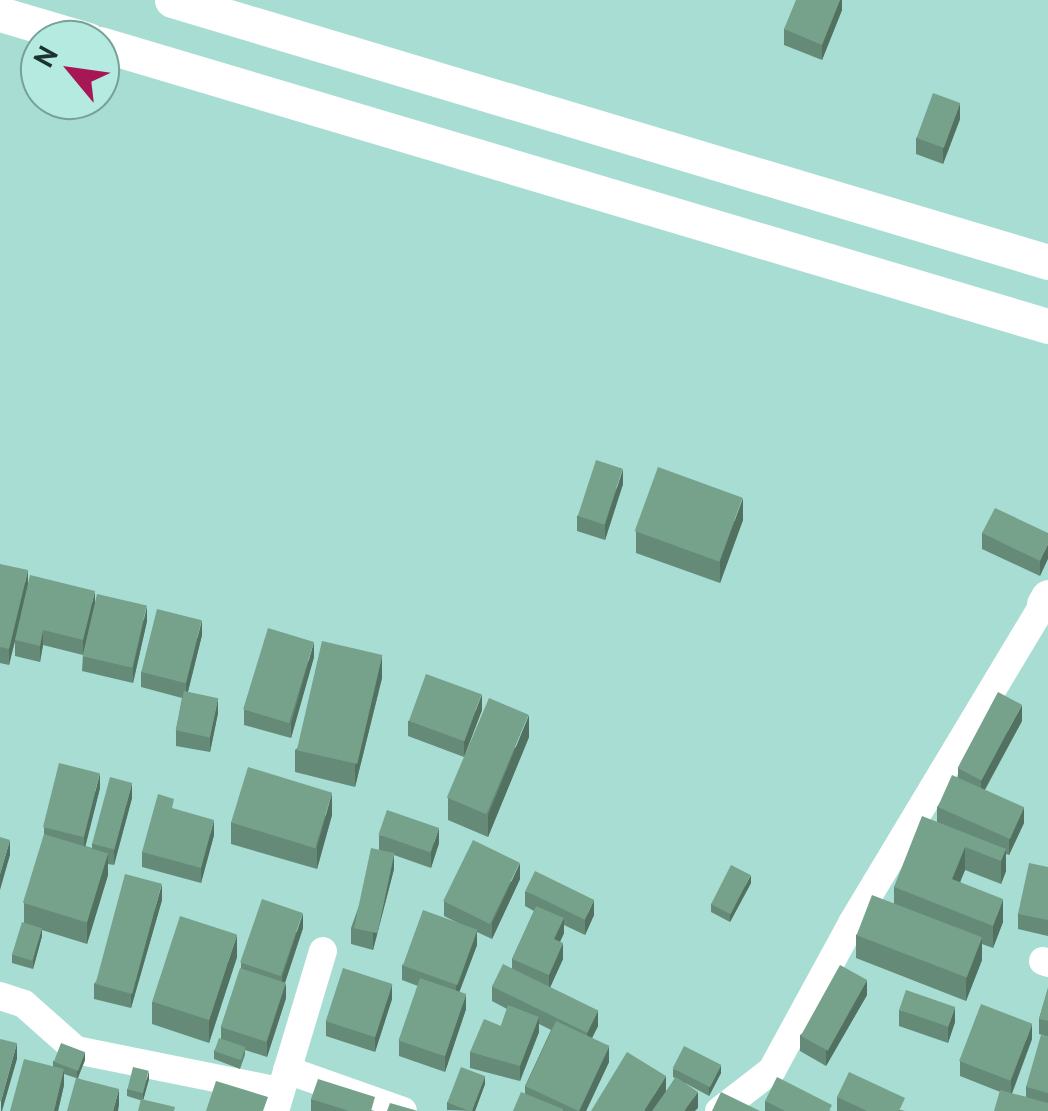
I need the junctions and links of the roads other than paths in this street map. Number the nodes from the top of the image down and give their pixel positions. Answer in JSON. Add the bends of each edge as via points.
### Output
{"nodes":[{"id":1,"x":172,"y":0,"type":"edge"},
{"id":2,"x":43,"y":13,"type":"edge"},
{"id":3,"x":0,"y":14,"type":"edge"},
{"id":4,"x":120,"y":50,"type":"edge"},
{"id":5,"x":1048,"y":262,"type":"edge"},
{"id":6,"x":1048,"y":326,"type":"edge"},
{"id":7,"x":1046,"y":600,"type":"edge"},
{"id":8,"x":323,"y":952,"type":"dead end"},
{"id":9,"x":0,"y":996,"type":"edge"},
{"id":10,"x":281,"y":1091,"type":"edge"},
{"id":11,"x":403,"y":1111,"type":"edge"},
{"id":12,"x":719,"y":1111,"type":"edge"}],
"edges":[{"from":1,"to":5,"type":"street"},
{"from":2,"to":3,"type":"street"},
{"from":4,"to":6,"type":"street"},
{"from":7,"to":12,"type":"street","via":[[852,922],[772,1070]]},
{"from":8,"to":10,"type":"street"},
{"from":9,"to":10,"type":"street","via":[[24,1004],[76,1050]]},
{"from":10,"to":11,"type":"street"}]}
